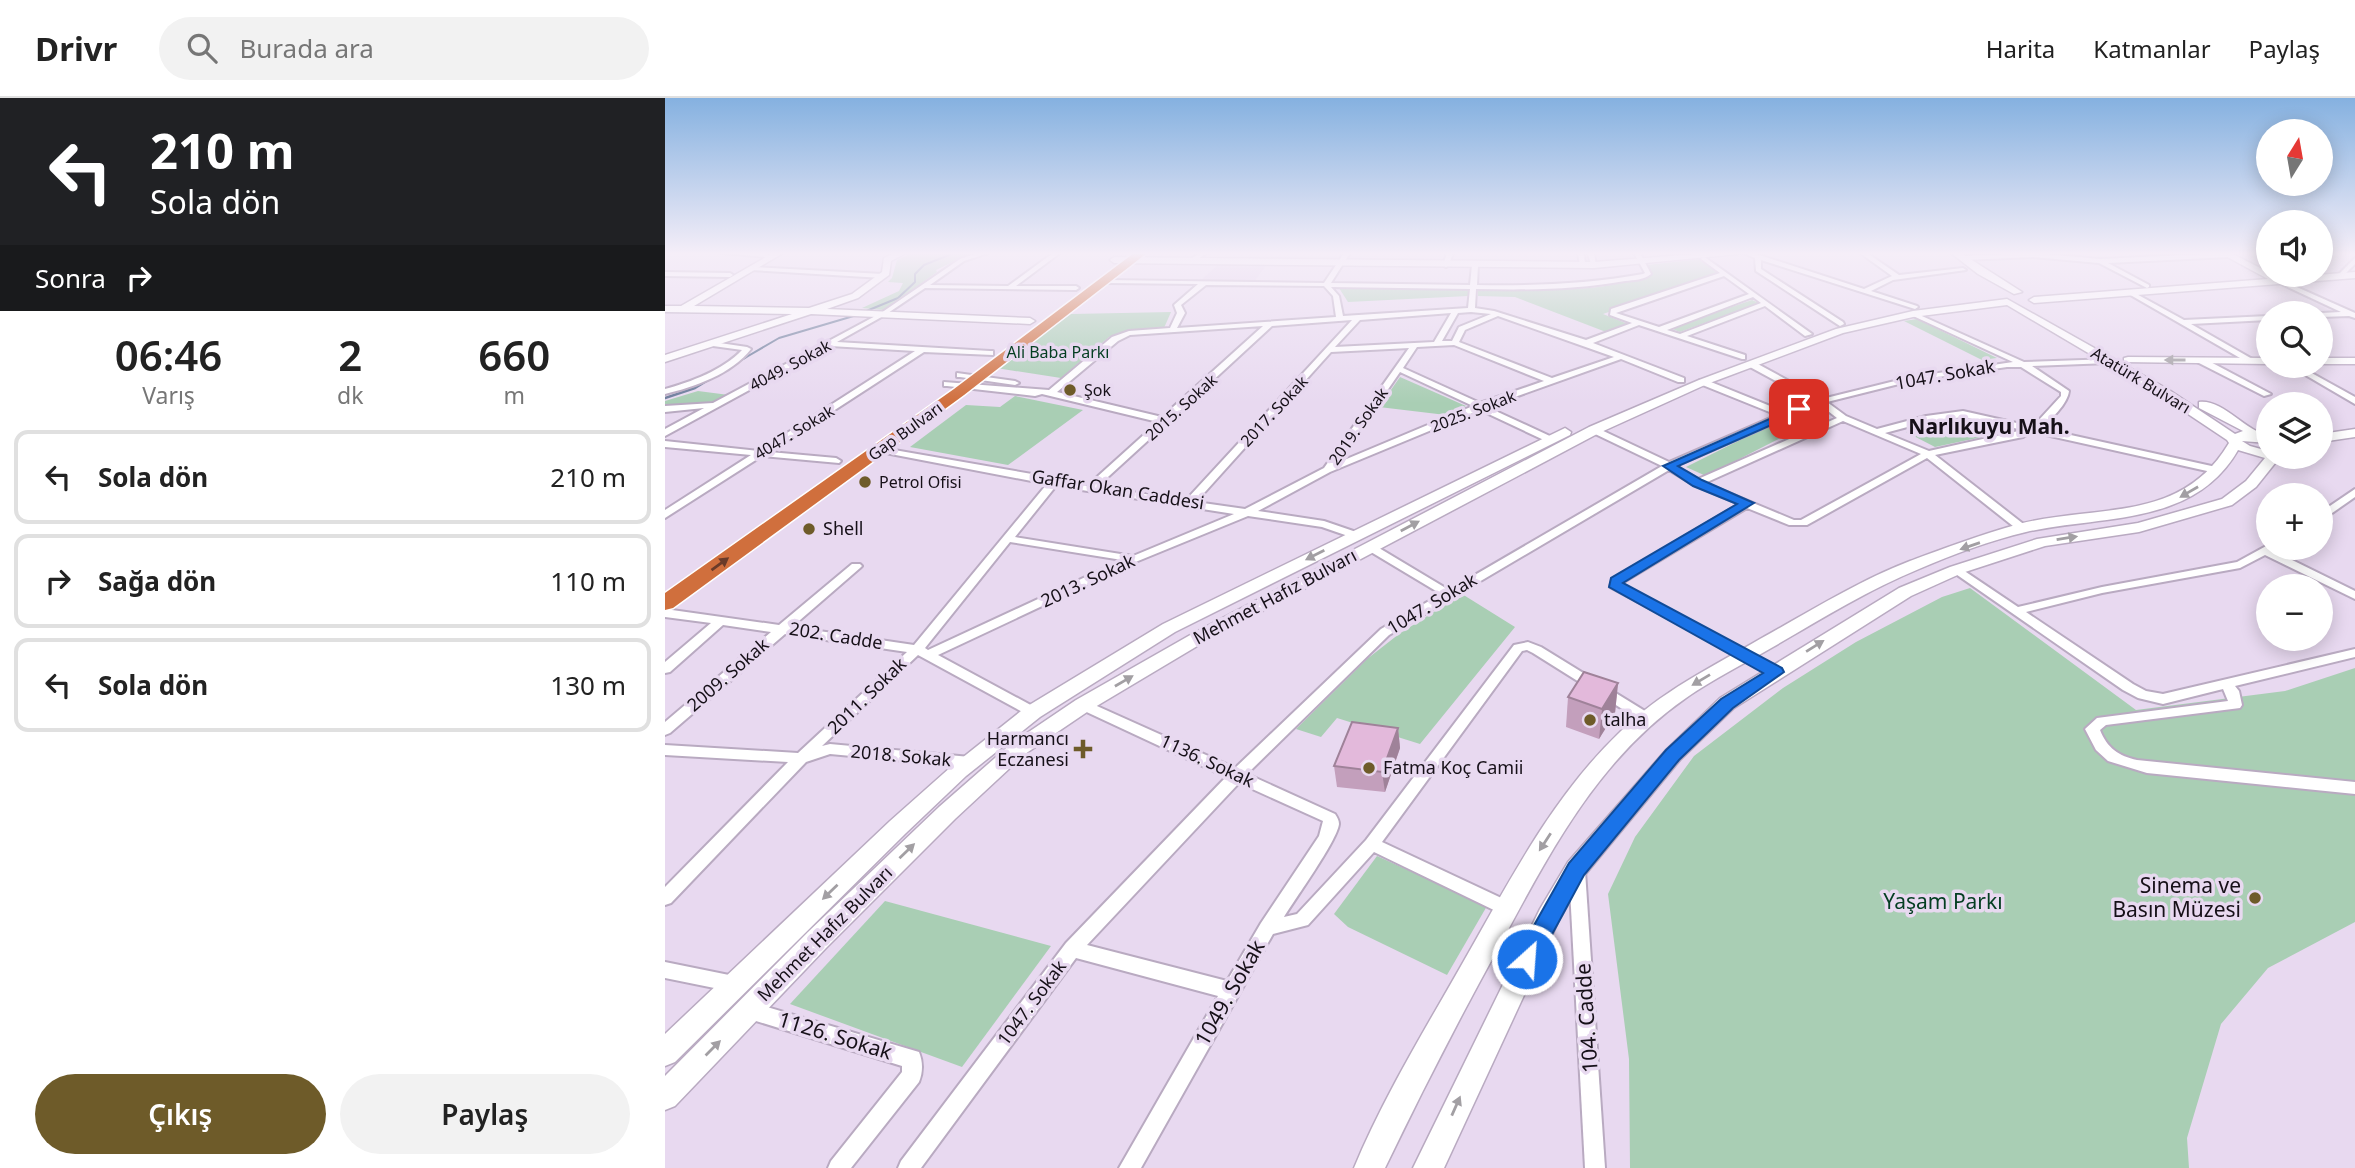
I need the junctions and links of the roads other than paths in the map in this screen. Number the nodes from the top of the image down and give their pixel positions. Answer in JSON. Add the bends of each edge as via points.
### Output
{"nodes":[{"id":1,"x":683,"y":303,"type":"edge"},
{"id":2,"x":686,"y":303,"type":"edge"},
{"id":3,"x":836,"y":303,"type":"edge"},
{"id":4,"x":901,"y":303,"type":"edge"},
{"id":5,"x":1055,"y":303,"type":"edge"},
{"id":6,"x":1076,"y":303,"type":"edge"},
{"id":7,"x":1180,"y":303,"type":"edge"},
{"id":8,"x":1337,"y":303,"type":"edge"},
{"id":9,"x":1471,"y":303,"type":"edge"},
{"id":10,"x":1635,"y":303,"type":"edge"},
{"id":11,"x":1732,"y":303,"type":"edge"},
{"id":12,"x":1808,"y":303,"type":"edge"},
{"id":13,"x":1896,"y":303,"type":"edge"},
{"id":14,"x":1961,"y":303,"type":"edge"},
{"id":15,"x":2018,"y":303,"type":"edge"},
{"id":16,"x":2036,"y":303,"type":"edge"},
{"id":17,"x":2149,"y":303,"type":"edge"},
{"id":18,"x":2331,"y":303,"type":"edge"},
{"id":19,"x":1765,"y":304,"type":"joint"},
{"id":20,"x":1471,"y":310,"type":"junction"},
{"id":21,"x":1914,"y":310,"type":"junction"},
{"id":22,"x":813,"y":311,"type":"junction"},
{"id":23,"x":1456,"y":311,"type":"junction"},
{"id":24,"x":668,"y":312,"type":"edge"},
{"id":25,"x":883,"y":314,"type":"junction"},
{"id":26,"x":1497,"y":314,"type":"junction"},
{"id":27,"x":2333,"y":315,"type":"edge"},
{"id":28,"x":2354,"y":315,"type":"edge"},
{"id":29,"x":1358,"y":318,"type":"junction"},
{"id":30,"x":1340,"y":319,"type":"junction"},
{"id":31,"x":2256,"y":319,"type":"edge"},
{"id":32,"x":1030,"y":321,"type":"junction"},
{"id":33,"x":2184,"y":322,"type":"junction"},
{"id":34,"x":1271,"y":323,"type":"junction"},
{"id":35,"x":1639,"y":323,"type":"junction"},
{"id":36,"x":1840,"y":324,"type":"junction"},
{"id":37,"x":1173,"y":330,"type":"junction"},
{"id":38,"x":1659,"y":330,"type":"junction"},
{"id":39,"x":1808,"y":334,"type":"junction"},
{"id":40,"x":1679,"y":337,"type":"junction"},
{"id":41,"x":1438,"y":342,"type":"junction"},
{"id":42,"x":1455,"y":343,"type":"junction"},
{"id":43,"x":1586,"y":343,"type":"junction"},
{"id":44,"x":716,"y":344,"type":"junction"},
{"id":45,"x":829,"y":344,"type":"junction"},
{"id":46,"x":1416,"y":344,"type":"junction"},
{"id":47,"x":923,"y":349,"type":"junction"},
{"id":48,"x":1330,"y":350,"type":"junction"},
{"id":49,"x":990,"y":352,"type":"junction"},
{"id":50,"x":1620,"y":357,"type":"junction"},
{"id":51,"x":665,"y":359,"type":"edge"},
{"id":52,"x":2128,"y":360,"type":"junction"},
{"id":53,"x":2200,"y":360,"type":"junction"},
{"id":54,"x":2250,"y":360,"type":"junction"},
{"id":55,"x":2256,"y":360,"type":"edge"},
{"id":56,"x":1748,"y":361,"type":"junction"},
{"id":57,"x":2109,"y":361,"type":"junction"},
{"id":58,"x":2333,"y":361,"type":"edge"},
{"id":59,"x":2355,"y":361,"type":"edge"},
{"id":60,"x":2019,"y":364,"type":"junction"},
{"id":61,"x":1398,"y":368,"type":"junction"},
{"id":62,"x":2315,"y":378,"type":"edge"},
{"id":63,"x":964,"y":380,"type":"junction"},
{"id":64,"x":1681,"y":380,"type":"junction"},
{"id":65,"x":1551,"y":381,"type":"junction"},
{"id":66,"x":1703,"y":382,"type":"junction"},
{"id":67,"x":665,"y":392,"type":"edge"},
{"id":68,"x":2263,"y":392,"type":"edge"},
{"id":69,"x":1046,"y":393,"type":"junction"},
{"id":70,"x":1820,"y":401,"type":"junction"},
{"id":71,"x":2355,"y":401,"type":"edge"},
{"id":72,"x":717,"y":404,"type":"junction"},
{"id":73,"x":1481,"y":407,"type":"junction"},
{"id":74,"x":665,"y":409,"type":"edge"},
{"id":75,"x":1784,"y":415,"type":"junction"},
{"id":76,"x":1843,"y":418,"type":"junction"},
{"id":77,"x":1166,"y":421,"type":"junction"},
{"id":78,"x":2355,"y":426,"type":"edge"},
{"id":79,"x":2333,"y":427,"type":"edge"},
{"id":80,"x":2032,"y":428,"type":"junction"},
{"id":81,"x":1594,"y":429,"type":"junction"},
{"id":82,"x":2256,"y":431,"type":"edge"},
{"id":83,"x":1877,"y":432,"type":"junction"},
{"id":84,"x":665,"y":433,"type":"edge"},
{"id":85,"x":2355,"y":433,"type":"edge"},
{"id":86,"x":2256,"y":435,"type":"edge"},
{"id":87,"x":2333,"y":436,"type":"edge"},
{"id":88,"x":1549,"y":439,"type":"junction"},
{"id":89,"x":2234,"y":440,"type":"junction"},
{"id":90,"x":665,"y":444,"type":"edge"},
{"id":91,"x":880,"y":449,"type":"junction"},
{"id":92,"x":2256,"y":452,"type":"edge"},
{"id":93,"x":757,"y":453,"type":"junction"},
{"id":94,"x":1928,"y":454,"type":"junction"},
{"id":95,"x":836,"y":461,"type":"junction"},
{"id":96,"x":1669,"y":466,"type":"junction"},
{"id":97,"x":2263,"y":469,"type":"edge"},
{"id":98,"x":1327,"y":470,"type":"junction"},
{"id":99,"x":2215,"y":470,"type":"junction"},
{"id":100,"x":1055,"y":481,"type":"junction"},
{"id":101,"x":1697,"y":483,"type":"junction"},
{"id":102,"x":1089,"y":489,"type":"junction"},
{"id":103,"x":2355,"y":492,"type":"edge"},
{"id":104,"x":1190,"y":502,"type":"junction"},
{"id":105,"x":1748,"y":503,"type":"junction"},
{"id":106,"x":2333,"y":508,"type":"edge"},
{"id":107,"x":1250,"y":511,"type":"junction"},
{"id":108,"x":665,"y":515,"type":"edge"},
{"id":109,"x":2022,"y":528,"type":"junction"},
{"id":110,"x":1355,"y":535,"type":"junction"},
{"id":111,"x":1009,"y":539,"type":"junction"},
{"id":112,"x":1370,"y":547,"type":"junction"},
{"id":113,"x":2256,"y":556,"type":"edge"},
{"id":114,"x":1134,"y":559,"type":"junction"},
{"id":115,"x":2287,"y":560,"type":"edge"},
{"id":116,"x":856,"y":566,"type":"dead end"},
{"id":117,"x":1956,"y":570,"type":"junction"},
{"id":118,"x":665,"y":587,"type":"edge"},
{"id":119,"x":1448,"y":594,"type":"junction"},
{"id":120,"x":2355,"y":596,"type":"edge"},
{"id":121,"x":665,"y":603,"type":"edge"},
{"id":122,"x":2015,"y":611,"type":"junction"},
{"id":123,"x":665,"y":613,"type":"edge"},
{"id":124,"x":722,"y":620,"type":"junction"},
{"id":125,"x":782,"y":628,"type":"junction"},
{"id":126,"x":923,"y":652,"type":"junction"},
{"id":127,"x":2355,"y":653,"type":"edge"},
{"id":128,"x":1745,"y":654,"type":"junction"},
{"id":129,"x":665,"y":669,"type":"edge"},
{"id":130,"x":1776,"y":672,"type":"junction"},
{"id":131,"x":2226,"y":684,"type":"junction"},
{"id":132,"x":1083,"y":705,"type":"junction"},
{"id":133,"x":1034,"y":712,"type":"junction"},
{"id":134,"x":1648,"y":719,"type":"junction"},
{"id":135,"x":665,"y":730,"type":"edge"},
{"id":136,"x":665,"y":750,"type":"edge"},
{"id":137,"x":801,"y":758,"type":"junction"},
{"id":138,"x":970,"y":762,"type":"junction"},
{"id":139,"x":1237,"y":775,"type":"junction"},
{"id":140,"x":2355,"y":788,"type":"edge"},
{"id":141,"x":1330,"y":818,"type":"joint"},
{"id":142,"x":1372,"y":844,"type":"junction"},
{"id":143,"x":1576,"y":869,"type":"junction"},
{"id":144,"x":665,"y":898,"type":"edge"},
{"id":145,"x":1506,"y":908,"type":"junction"},
{"id":146,"x":1267,"y":928,"type":"junction"},
{"id":147,"x":1072,"y":949,"type":"junction"},
{"id":148,"x":665,"y":970,"type":"edge"},
{"id":149,"x":734,"y":984,"type":"junction"},
{"id":150,"x":1232,"y":991,"type":"junction"},
{"id":151,"x":750,"y":1011,"type":"junction"},
{"id":152,"x":665,"y":1053,"type":"edge"},
{"id":153,"x":665,"y":1096,"type":"edge"},
{"id":154,"x":838,"y":1168,"type":"edge"},
{"id":155,"x":908,"y":1168,"type":"edge"},
{"id":156,"x":1129,"y":1168,"type":"edge"},
{"id":157,"x":1369,"y":1168,"type":"edge"},
{"id":158,"x":1428,"y":1168,"type":"edge"},
{"id":159,"x":1595,"y":1168,"type":"edge"}],
"edges":[{"from":1,"to":24,"type":"main road"},
{"from":2,"to":24,"type":"main road"},
{"from":3,"to":22,"type":"main road"},
{"from":4,"to":25,"type":"street","name":"4049. Sokak"},
{"from":5,"to":32,"type":"highway","name":"Gap Bulvarı"},
{"from":6,"to":63,"type":"highway","name":"Gap Bulvarı"},
{"from":7,"to":37,"type":"street","via":[[1181,313]]},
{"from":8,"to":30,"type":"street"},
{"from":9,"to":20,"type":"street"},
{"from":10,"to":35,"type":"street","via":[[1612,314]]},
{"from":11,"to":38,"type":"street"},
{"from":12,"to":36,"type":"street"},
{"from":13,"to":21,"type":"street"},
{"from":14,"to":21,"type":"main road","name":"Mehmet Hafız Bulvarı"},
{"from":15,"to":57,"type":"main road","name":"Atatürk Bulvarı"},
{"from":16,"to":52,"type":"main road","name":"Atatürk Bulvarı"},
{"from":17,"to":33,"type":"street"},
{"from":18,"to":28,"type":"street"},
{"from":19,"to":39,"type":"street"},
{"from":19,"to":40,"type":"street"},
{"from":20,"to":23,"type":"street"},
{"from":20,"to":26,"type":"street"},
{"from":21,"to":36,"type":"main road","name":"Mehmet Hafız Bulvarı"},
{"from":21,"to":56,"type":"main road","name":"Mehmet Hafız Bulvarı"},
{"from":21,"to":60,"type":"street"},
{"from":22,"to":24,"type":"main road"},
{"from":22,"to":25,"type":"main road"},
{"from":22,"to":44,"type":"main road"},
{"from":23,"to":29,"type":"street"},
{"from":23,"to":41,"type":"street"},
{"from":25,"to":32,"type":"main road"},
{"from":25,"to":45,"type":"street","name":"4049. Sokak"},
{"from":26,"to":42,"type":"street","via":[[1462,329]]},
{"from":26,"to":43,"type":"street"},
{"from":27,"to":28,"type":"street"},
{"from":29,"to":30,"type":"street"},
{"from":29,"to":48,"type":"street","name":"2017. Sokak"},
{"from":30,"to":34,"type":"street"},
{"from":31,"to":33,"type":"street"},
{"from":32,"to":49,"type":"highway","name":"Gap Bulvarı"},
{"from":33,"to":54,"type":"street"},
{"from":34,"to":37,"type":"street"},
{"from":34,"to":77,"type":"street","name":"2015. Sokak"},
{"from":35,"to":38,"type":"street"},
{"from":35,"to":43,"type":"street"},
{"from":36,"to":39,"type":"main road","name":"Mehmet Hafız Bulvarı"},
{"from":37,"to":69,"type":"street","via":[[1129,333],[1115,339]]},
{"from":38,"to":40,"type":"street"},
{"from":39,"to":56,"type":"main road","name":"Mehmet Hafız Bulvarı"},
{"from":40,"to":56,"type":"street"},
{"from":41,"to":42,"type":"street"},
{"from":41,"to":46,"type":"street"},
{"from":42,"to":65,"type":"street"},
{"from":43,"to":50,"type":"street"},
{"from":44,"to":51,"type":"main road"},
{"from":44,"to":67,"type":"street","via":[[747,349],[739,359]]},
{"from":45,"to":47,"type":"street"},
{"from":45,"to":72,"type":"street","name":"4049. Sokak"},
{"from":46,"to":48,"type":"street"},
{"from":46,"to":61,"type":"street","name":"2019. Sokak"},
{"from":47,"to":49,"type":"street"},
{"from":47,"to":93,"type":"street","name":"4047. Sokak"},
{"from":48,"to":104,"type":"street","name":"2017. Sokak"},
{"from":49,"to":63,"type":"highway","name":"Gap Bulvarı"},
{"from":50,"to":64,"type":"street"},
{"from":50,"to":65,"type":"street","name":"2025. Sokak"},
{"from":53,"to":52,"type":"main road","one_way":true},
{"from":52,"to":82,"type":"main road","name":"Atatürk Bulvarı"},
{"from":53,"to":54,"type":"main road"},
{"from":53,"to":68,"type":"street"},
{"from":54,"to":55,"type":"main road"},
{"from":56,"to":64,"type":"main road","name":"Mehmet Hafız Bulvarı"},
{"from":56,"to":66,"type":"main road","name":"Mehmet Hafız Bulvarı"},
{"from":56,"to":70,"type":"street"},
{"from":57,"to":60,"type":"street","name":"1047. Sokak"},
{"from":57,"to":89,"type":"main road","name":"Atatürk Bulvarı"},
{"from":58,"to":59,"type":"main road"},
{"from":60,"to":70,"type":"street","name":"1047. Sokak","via":[[1911,379]]},
{"from":60,"to":80,"type":"street","via":[[2065,391]]},
{"from":61,"to":73,"type":"street"},
{"from":61,"to":98,"type":"street","name":"2019. Sokak"},
{"from":62,"to":71,"type":"street"},
{"from":63,"to":69,"type":"street"},
{"from":63,"to":69,"type":"street","via":[[1040,387]]},
{"from":63,"to":91,"type":"highway","name":"Gap Bulvarı"},
{"from":63,"to":95,"type":"highway","name":"Gap Bulvarı"},
{"from":64,"to":88,"type":"main road","name":"Mehmet Hafız Bulvarı"},
{"from":65,"to":73,"type":"street","name":"2025. Sokak"},
{"from":66,"to":75,"type":"street"},
{"from":66,"to":81,"type":"main road","name":"Mehmet Hafız Bulvarı"},
{"from":69,"to":77,"type":"street"},
{"from":70,"to":75,"type":"street","name":"1047. Sokak"},
{"from":70,"to":76,"type":"street"},
{"from":72,"to":74,"type":"street"},
{"from":72,"to":84,"type":"street","name":"4049. Sokak"},
{"from":73,"to":88,"type":"street"},
{"from":73,"to":98,"type":"street","name":"2025. Sokak"},
{"from":75,"to":96,"type":"street","name":"1047. Sokak"},
{"from":76,"to":83,"type":"street"},
{"from":76,"to":101,"type":"street"},
{"from":77,"to":102,"type":"street","name":"2015. Sokak"},
{"from":78,"to":79,"type":"main road"},
{"from":80,"to":83,"type":"street","via":[[1955,413]]},
{"from":80,"to":94,"type":"street","via":[[2023,434]]},
{"from":80,"to":99,"type":"street"},
{"from":81,"to":96,"type":"street"},
{"from":112,"to":81,"type":"main road","name":"Mehmet Hafız Bulvarı","one_way":true},
{"from":83,"to":94,"type":"street"},
{"from":85,"to":87,"type":"main road"},
{"from":86,"to":89,"type":"main road"},
{"from":88,"to":110,"type":"main road","name":"Mehmet Hafız Bulvarı"},
{"from":89,"to":92,"type":"main road","name":"Atatürk Bulvarı"},
{"from":89,"to":99,"type":"main road"},
{"from":90,"to":93,"type":"street"},
{"from":91,"to":100,"type":"street","name":"Gaffar Okan Caddesi"},
{"from":121,"to":91,"type":"highway","name":"Gap Bulvarı","one_way":true},
{"from":93,"to":95,"type":"street"},
{"from":93,"to":108,"type":"street","name":"4047. Sokak"},
{"from":94,"to":105,"type":"street","via":[[1803,523]]},
{"from":94,"to":109,"type":"street"},
{"from":95,"to":118,"type":"highway","name":"Gap Bulvarı"},
{"from":96,"to":101,"type":"street"},
{"from":96,"to":119,"type":"street","name":"1047. Sokak"},
{"from":117,"to":97,"type":"main road","one_way":true,"via":[[2042,542],[2139,527],[2227,502]]},
{"from":98,"to":107,"type":"street","name":"2019. Sokak"},
{"from":99,"to":109,"type":"main road","one_way":true,"via":[[2187,494],[2136,512]]},
{"from":100,"to":102,"type":"street","name":"Gaffar Okan Caddesi"},
{"from":100,"to":111,"type":"street","name":"2011. Sokak"},
{"from":101,"to":105,"type":"street"},
{"from":102,"to":104,"type":"street","name":"Gaffar Okan Caddesi"},
{"from":103,"to":106,"type":"street"},
{"from":104,"to":107,"type":"street","name":"Gaffar Okan Caddesi"},
{"from":105,"to":128,"type":"street","via":[[1616,582],[1616,587]]},
{"from":107,"to":110,"type":"street","name":"Gaffar Okan Caddesi","via":[[1324,524]]},
{"from":107,"to":114,"type":"street","name":"2013. Sokak"},
{"from":109,"to":128,"type":"main road","one_way":true,"via":[[1914,565]]},
{"from":110,"to":133,"type":"main road","name":"Mehmet Hafız Bulvarı","one_way":true,"via":[[1169,628]]},
{"from":111,"to":114,"type":"street"},
{"from":111,"to":126,"type":"street","name":"2011. Sokak"},
{"from":112,"to":119,"type":"street"},
{"from":132,"to":112,"type":"main road","name":"Mehmet Hafız Bulvarı","one_way":true},
{"from":113,"to":122,"type":"street","via":[[2240,565]]},
{"from":114,"to":126,"type":"street","name":"2013. Sokak"},
{"from":115,"to":120,"type":"street"},
{"from":116,"to":125,"type":"street","name":"2009. Sokak"},
{"from":117,"to":122,"type":"street"},
{"from":130,"to":117,"type":"main road","one_way":true,"via":[[1895,598]]},
{"from":119,"to":139,"type":"street","name":"1047. Sokak","via":[[1385,632]]},
{"from":122,"to":131,"type":"street","via":[[2143,695],[2163,699]]},
{"from":123,"to":124,"type":"street","name":"202. Cadde"},
{"from":124,"to":125,"type":"street","name":"202. Cadde"},
{"from":124,"to":129,"type":"street"},
{"from":125,"to":126,"type":"street","name":"202. Cadde"},
{"from":125,"to":135,"type":"street","name":"2009. Sokak"},
{"from":126,"to":133,"type":"street","name":"202. Cadde"},
{"from":126,"to":137,"type":"street","name":"2011. Sokak"},
{"from":127,"to":131,"type":"street"},
{"from":128,"to":130,"type":"street"},
{"from":128,"to":134,"type":"main road","one_way":true,"via":[[1679,694]]},
{"from":130,"to":143,"type":"main road","via":[[1727,703],[1673,755]]},
{"from":131,"to":140,"type":"street","via":[[2235,705],[2102,721],[2092,729],[2097,743],[2113,759],[2147,768]]},
{"from":132,"to":139,"type":"street","name":"1136. Sokak"},
{"from":151,"to":132,"type":"main road","name":"Mehmet Hafız Bulvarı","one_way":true,"via":[[947,813],[1018,749]]},
{"from":133,"to":138,"type":"main road","name":"Mehmet Hafız Bulvarı"},
{"from":134,"to":142,"type":"street","via":[[1537,650],[1518,648]]},
{"from":134,"to":145,"type":"main road","one_way":true,"via":[[1591,774]]},
{"from":136,"to":137,"type":"street","name":"2018. Sokak"},
{"from":137,"to":138,"type":"street","name":"2018. Sokak","via":[[830,749]]},
{"from":137,"to":144,"type":"street","name":"2011. Sokak"},
{"from":138,"to":149,"type":"main road","name":"Mehmet Hafız Bulvarı","one_way":true},
{"from":139,"to":141,"type":"street","name":"1136. Sokak"},
{"from":139,"to":147,"type":"street","name":"1047. Sokak"},
{"from":141,"to":146,"type":"street","name":"1049. Sokak","via":[[1325,838]]},
{"from":142,"to":145,"type":"street"},
{"from":142,"to":146,"type":"street","via":[[1302,920]]},
{"from":158,"to":143,"type":"main road","one_way":true,"via":[[1543,927]]},
{"from":143,"to":159,"type":"street","name":"104. Cadde"},
{"from":145,"to":157,"type":"main road"},
{"from":146,"to":150,"type":"street","name":"1049. Sokak"},
{"from":147,"to":150,"type":"street"},
{"from":147,"to":155,"type":"street","name":"1047. Sokak"},
{"from":148,"to":149,"type":"street"},
{"from":149,"to":152,"type":"main road","name":"Mehmet Hafız Bulvarı"},
{"from":150,"to":156,"type":"street","name":"1049. Sokak"},
{"from":153,"to":151,"type":"main road","name":"Mehmet Hafız Bulvarı","one_way":true},
{"from":151,"to":154,"type":"street","name":"1126. Sokak","via":[[912,1059],[912,1075]]}]}
